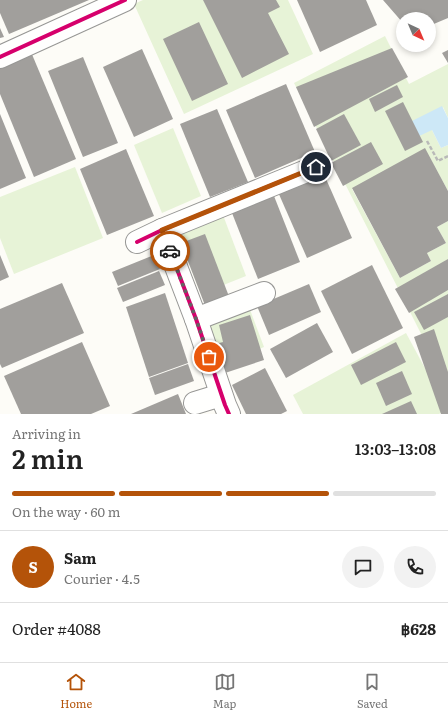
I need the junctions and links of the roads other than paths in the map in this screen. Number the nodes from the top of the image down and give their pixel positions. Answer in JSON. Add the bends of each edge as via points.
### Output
{"nodes":[{"id":1,"x":125,"y":0,"type":"edge"},
{"id":2,"x":0,"y":57,"type":"edge"},
{"id":3,"x":316,"y":167,"type":"dead end"},
{"id":4,"x":163,"y":233,"type":"junction"},
{"id":5,"x":137,"y":242,"type":"dead end"},
{"id":6,"x":264,"y":293,"type":"dead end"},
{"id":7,"x":196,"y":319,"type":"junction"},
{"id":8,"x":195,"y":403,"type":"dead end"},
{"id":9,"x":225,"y":404,"type":"edge"}],
"edges":[{"from":1,"to":2,"type":"street"},
{"from":3,"to":4,"type":"street"},
{"from":4,"to":5,"type":"street"},
{"from":4,"to":7,"type":"street"},
{"from":6,"to":7,"type":"street"},
{"from":7,"to":9,"type":"street"},
{"from":8,"to":9,"type":"street"}]}
